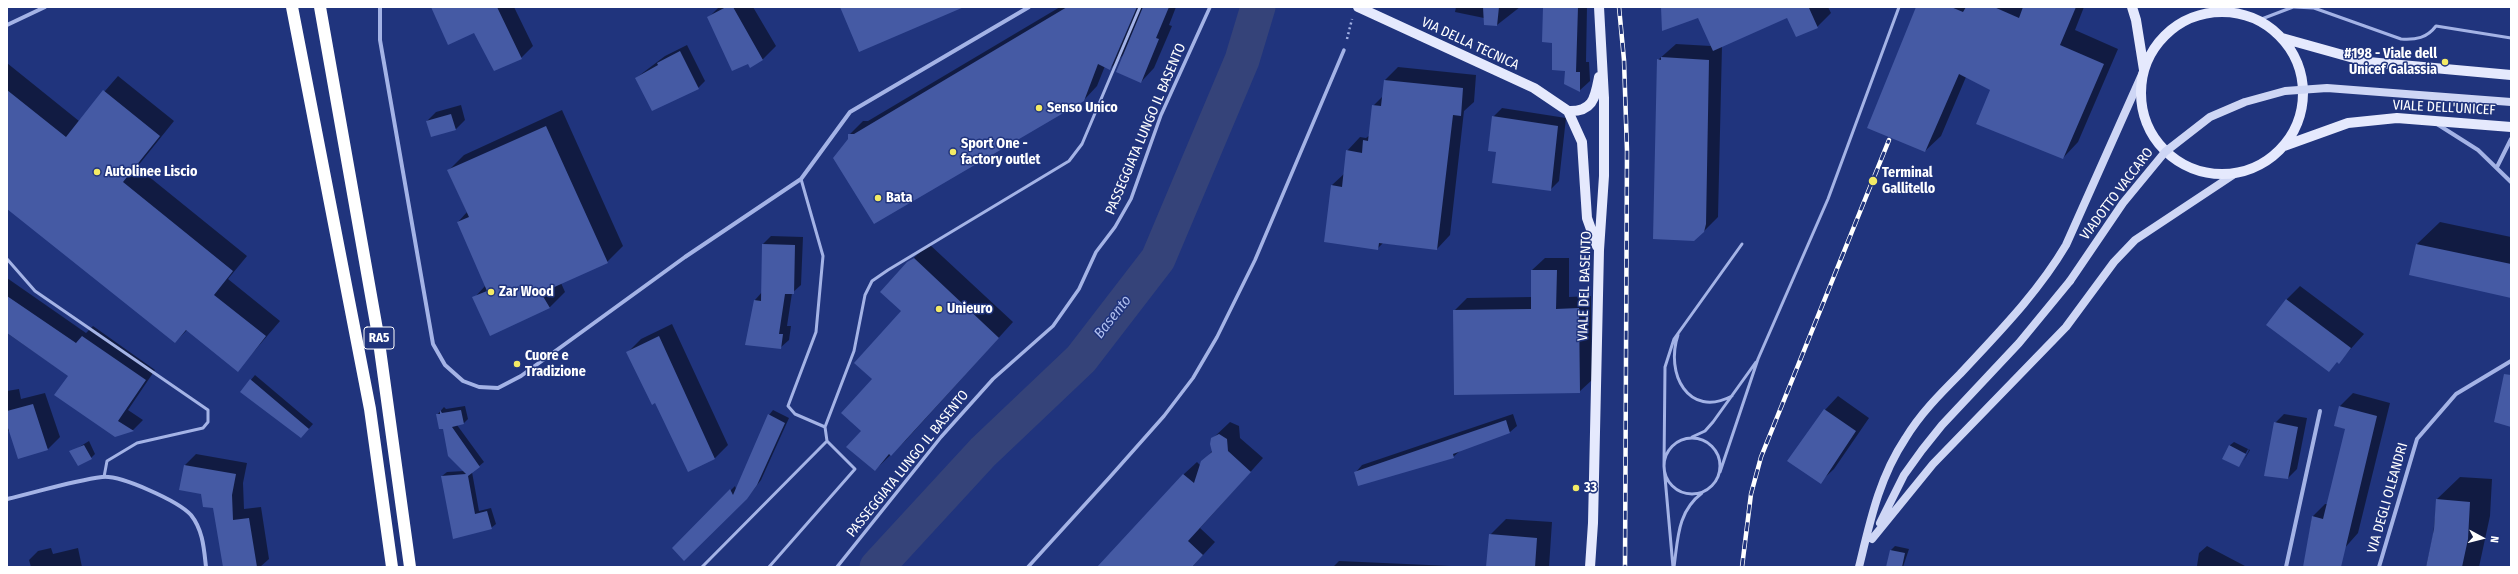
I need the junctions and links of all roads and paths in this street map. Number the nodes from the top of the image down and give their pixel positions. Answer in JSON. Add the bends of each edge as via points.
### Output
{"nodes":[{"id":1,"x":45,"y":7,"type":"edge"},
{"id":2,"x":292,"y":7,"type":"edge"},
{"id":3,"x":320,"y":7,"type":"edge"},
{"id":4,"x":380,"y":7,"type":"edge"},
{"id":5,"x":1029,"y":7,"type":"edge"},
{"id":6,"x":1140,"y":7,"type":"edge"},
{"id":7,"x":1210,"y":7,"type":"edge"},
{"id":8,"x":1599,"y":7,"type":"edge"},
{"id":9,"x":1898,"y":7,"type":"edge"},
{"id":10,"x":2132,"y":7,"type":"edge"},
{"id":11,"x":2294,"y":7,"type":"edge"},
{"id":12,"x":2226,"y":9,"type":"edge"},
{"id":13,"x":1356,"y":11,"type":"edge"},
{"id":14,"x":2259,"y":20,"type":"junction"},
{"id":15,"x":7,"y":25,"type":"edge"},
{"id":16,"x":2282,"y":38,"type":"junction"},
{"id":17,"x":2511,"y":38,"type":"edge"},
{"id":18,"x":1344,"y":50,"type":"joint"},
{"id":19,"x":1602,"y":66,"type":"junction"},
{"id":20,"x":2144,"y":70,"type":"junction"},
{"id":21,"x":2511,"y":75,"type":"edge"},
{"id":22,"x":2511,"y":102,"type":"edge"},
{"id":23,"x":1568,"y":110,"type":"junction"},
{"id":24,"x":2432,"y":120,"type":"junction"},
{"id":25,"x":2511,"y":126,"type":"edge"},
{"id":26,"x":2511,"y":139,"type":"edge"},
{"id":27,"x":2284,"y":146,"type":"junction"},
{"id":28,"x":2498,"y":167,"type":"junction"},
{"id":29,"x":2236,"y":173,"type":"junction"},
{"id":30,"x":801,"y":179,"type":"junction"},
{"id":31,"x":2511,"y":182,"type":"edge"},
{"id":32,"x":1742,"y":244,"type":"dead end"},
{"id":33,"x":1599,"y":250,"type":"junction"},
{"id":34,"x":7,"y":259,"type":"edge"},
{"id":35,"x":1685,"y":323,"type":"junction"},
{"id":36,"x":1758,"y":359,"type":"junction"},
{"id":37,"x":2511,"y":361,"type":"edge"},
{"id":38,"x":1732,"y":396,"type":"junction"},
{"id":39,"x":2320,"y":411,"type":"dead end"},
{"id":40,"x":825,"y":427,"type":"junction"},
{"id":41,"x":1686,"y":439,"type":"junction"},
{"id":42,"x":827,"y":441,"type":"junction"},
{"id":43,"x":1664,"y":466,"type":"junction"},
{"id":44,"x":1720,"y":472,"type":"junction"},
{"id":45,"x":104,"y":477,"type":"junction"},
{"id":46,"x":1703,"y":492,"type":"junction"},
{"id":47,"x":7,"y":499,"type":"edge"},
{"id":48,"x":1872,"y":539,"type":"junction"},
{"id":49,"x":206,"y":567,"type":"edge"},
{"id":50,"x":392,"y":567,"type":"edge"},
{"id":51,"x":410,"y":567,"type":"edge"},
{"id":52,"x":702,"y":567,"type":"edge"},
{"id":53,"x":769,"y":567,"type":"edge"},
{"id":54,"x":837,"y":567,"type":"edge"},
{"id":55,"x":1028,"y":567,"type":"edge"},
{"id":56,"x":1590,"y":567,"type":"edge"},
{"id":57,"x":1674,"y":567,"type":"edge"},
{"id":58,"x":1860,"y":567,"type":"edge"},
{"id":59,"x":2286,"y":567,"type":"edge"},
{"id":60,"x":2379,"y":567,"type":"edge"}],
"edges":[{"from":1,"to":15,"type":"street"},
{"from":2,"to":50,"type":"highway","number":"RA5","via":[[370,409]]},
{"from":3,"to":51,"type":"highway","number":"RA5","via":[[378,335]]},
{"from":4,"to":30,"type":"street","via":[[380,40],[433,344],[445,365],[463,380],[479,387],[498,388],[521,376],[685,258]]},
{"from":5,"to":30,"type":"street","via":[[850,112]]},
{"from":6,"to":40,"type":"lane","via":[[1082,144],[1069,161],[872,281],[865,296],[854,351]]},
{"from":7,"to":54,"type":"street","name":"PASSEGGIATA LUNGO IL BASENTO","via":[[1161,115],[1131,199],[1115,228],[1096,252],[1079,289],[1053,326],[993,379],[941,437]]},
{"from":8,"to":19,"type":"main road","name":"VIALE DEL BASENTO"},
{"from":9,"to":36,"type":"lane","via":[[1828,199]]},
{"from":10,"to":20,"type":"main road"},
{"from":11,"to":14,"type":"lane"},
{"from":11,"to":17,"type":"lane","via":[[2314,8],[2401,39],[2416,40],[2431,33],[2436,26]]},
{"from":12,"to":14,"type":"main road"},
{"from":12,"to":20,"type":"main road","via":[[2200,14],[2174,28],[2154,49]]},
{"from":13,"to":18,"type":"path"},
{"from":13,"to":23,"type":"main road","name":"VIA DELLA TECNICA","via":[[1534,88]]},
{"from":14,"to":16,"type":"main road"},
{"from":16,"to":21,"type":"main road","via":[[2368,62]]},
{"from":16,"to":27,"type":"main road","via":[[2295,58],[2302,80],[2303,96],[2296,126]]},
{"from":18,"to":55,"type":"street","via":[[1255,260],[1217,337],[1192,378],[1164,416]]},
{"from":19,"to":23,"type":"main road","via":[[1595,98],[1579,111]]},
{"from":19,"to":33,"type":"main road","name":"VIALE DEL BASENTO","via":[[1604,176]]},
{"from":20,"to":29,"type":"main road","via":[[2142,110],[2147,125],[2163,150],[2190,168],[2205,172]]},
{"from":20,"to":58,"type":"main road","via":[[2066,245],[2053,266],[2018,312],[1924,412],[1905,438],[1883,479]]},
{"from":22,"to":48,"type":"main road","name":"VIADOTTO VACCARO","bridge":true,"via":[[2327,88],[2285,91],[2245,102],[2210,117],[2165,152],[2123,203],[2070,281],[2019,342],[1942,425],[1904,475]]},
{"from":23,"to":33,"type":"main road","via":[[1582,142],[1587,218]]},
{"from":24,"to":25,"type":"main road","name":"VIALE DELL'UNICEF"},
{"from":24,"to":27,"type":"main road","name":"VIALE DELL'UNICEF","via":[[2398,118],[2348,123]]},
{"from":24,"to":28,"type":"street","via":[[2478,150]]},
{"from":26,"to":28,"type":"street"},
{"from":27,"to":29,"type":"main road","via":[[2262,164]]},
{"from":28,"to":31,"type":"street"},
{"from":29,"to":48,"type":"main road","via":[[2135,240],[2114,262],[2066,327],[1933,464]]},
{"from":30,"to":40,"type":"lane","via":[[823,256],[816,332],[788,406],[795,414]]},
{"from":32,"to":35,"type":"lane"},
{"from":33,"to":56,"type":"main road","name":"VIALE DEL BASENTO"},
{"from":34,"to":45,"type":"lane","via":[[35,291],[208,410],[208,422],[202,428],[137,443],[107,461]]},
{"from":35,"to":38,"type":"lane","via":[[1680,331],[1674,354],[1677,378],[1681,387],[1693,398],[1702,401],[1722,401]]},
{"from":35,"to":43,"type":"lane","via":[[1674,339],[1665,366]]},
{"from":36,"to":38,"type":"lane"},
{"from":36,"to":44,"type":"lane"},
{"from":37,"to":60,"type":"street","name":"VIA DEGLI OLEANDRI","via":[[2456,394],[2417,439]]},
{"from":38,"to":41,"type":"lane","via":[[1705,431]]},
{"from":39,"to":59,"type":"street"},
{"from":40,"to":42,"type":"lane"},
{"from":41,"to":43,"type":"lane","via":[[1670,448]]},
{"from":41,"to":44,"type":"lane","via":[[1704,441],[1712,446],[1717,454]]},
{"from":42,"to":52,"type":"lane"},
{"from":42,"to":53,"type":"lane","via":[[855,468]]},
{"from":43,"to":46,"type":"lane","via":[[1665,475],[1676,490],[1694,494]]},
{"from":43,"to":57,"type":"lane"},
{"from":44,"to":46,"type":"lane","via":[[1710,488]]},
{"from":45,"to":47,"type":"street"},
{"from":45,"to":49,"type":"street","via":[[124,480],[170,500],[190,515],[202,534]]},
{"from":46,"to":57,"type":"lane","via":[[1688,506],[1682,516]]},
{"from":48,"to":58,"type":"main road"}]}
